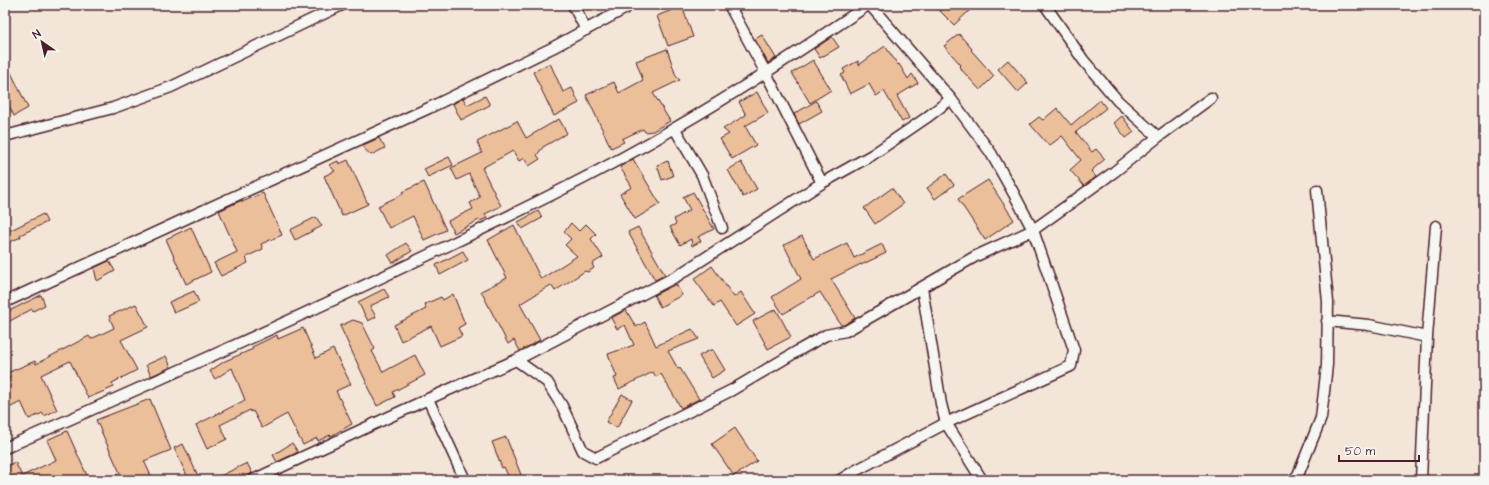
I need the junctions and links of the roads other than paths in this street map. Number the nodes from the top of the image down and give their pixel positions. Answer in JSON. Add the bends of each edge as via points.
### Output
{"nodes":[{"id":1,"x":342,"y":5,"type":"edge"},
{"id":2,"x":572,"y":5,"type":"edge"},
{"id":3,"x":729,"y":5,"type":"edge"},
{"id":4,"x":869,"y":5,"type":"edge"},
{"id":5,"x":1049,"y":6,"type":"edge"},
{"id":6,"x":626,"y":8,"type":"dead end"},
{"id":7,"x":586,"y":30,"type":"junction"},
{"id":8,"x":766,"y":73,"type":"junction"},
{"id":9,"x":1211,"y":98,"type":"dead end"},
{"id":10,"x":951,"y":99,"type":"junction"},
{"id":11,"x":674,"y":129,"type":"junction"},
{"id":12,"x":5,"y":136,"type":"edge"},
{"id":13,"x":1158,"y":137,"type":"junction"},
{"id":14,"x":822,"y":183,"type":"junction"},
{"id":15,"x":1317,"y":190,"type":"dead end"},
{"id":16,"x":1436,"y":226,"type":"dead end"},
{"id":17,"x":722,"y":228,"type":"dead end"},
{"id":18,"x":1033,"y":230,"type":"junction"},
{"id":19,"x":922,"y":288,"type":"junction"},
{"id":20,"x":5,"y":302,"type":"edge"},
{"id":21,"x":1328,"y":321,"type":"junction"},
{"id":22,"x":1427,"y":337,"type":"junction"},
{"id":23,"x":516,"y":360,"type":"junction"},
{"id":24,"x":428,"y":399,"type":"junction"},
{"id":25,"x":946,"y":423,"type":"junction"},
{"id":26,"x":5,"y":448,"type":"edge"},
{"id":27,"x":253,"y":480,"type":"edge"},
{"id":28,"x":465,"y":480,"type":"edge"},
{"id":29,"x":840,"y":480,"type":"edge"},
{"id":30,"x":982,"y":480,"type":"edge"},
{"id":31,"x":1293,"y":480,"type":"edge"},
{"id":32,"x":1421,"y":480,"type":"edge"}],
"edges":[{"from":1,"to":12,"type":"street","via":[[171,86],[113,108]]},
{"from":2,"to":7,"type":"street"},
{"from":3,"to":8,"type":"street"},
{"from":4,"to":8,"type":"street"},
{"from":4,"to":10,"type":"street"},
{"from":5,"to":13,"type":"street","via":[[1084,61],[1118,101]]},
{"from":6,"to":7,"type":"street"},
{"from":7,"to":20,"type":"street","via":[[429,108]]},
{"from":8,"to":11,"type":"street"},
{"from":8,"to":14,"type":"street"},
{"from":9,"to":13,"type":"street"},
{"from":10,"to":14,"type":"street","via":[[872,155]]},
{"from":10,"to":18,"type":"street","via":[[991,153]]},
{"from":11,"to":17,"type":"street","via":[[702,175]]},
{"from":11,"to":26,"type":"street","via":[[518,212],[358,290]]},
{"from":13,"to":18,"type":"street"},
{"from":14,"to":23,"type":"street","via":[[677,276]]},
{"from":15,"to":21,"type":"street"},
{"from":16,"to":22,"type":"street"},
{"from":18,"to":19,"type":"street","via":[[976,256]]},
{"from":18,"to":25,"type":"street","via":[[1074,350],[1071,366]]},
{"from":19,"to":23,"type":"street","via":[[846,331],[826,335],[732,390],[596,458],[583,451],[562,406],[547,382]]},
{"from":19,"to":25,"type":"street"},
{"from":21,"to":22,"type":"street","via":[[1369,325]]},
{"from":21,"to":31,"type":"street","via":[[1327,364],[1321,418],[1298,475]]},
{"from":22,"to":32,"type":"street"},
{"from":23,"to":24,"type":"street"},
{"from":24,"to":27,"type":"street"},
{"from":24,"to":28,"type":"street"},
{"from":25,"to":29,"type":"street"},
{"from":25,"to":30,"type":"street"}]}
